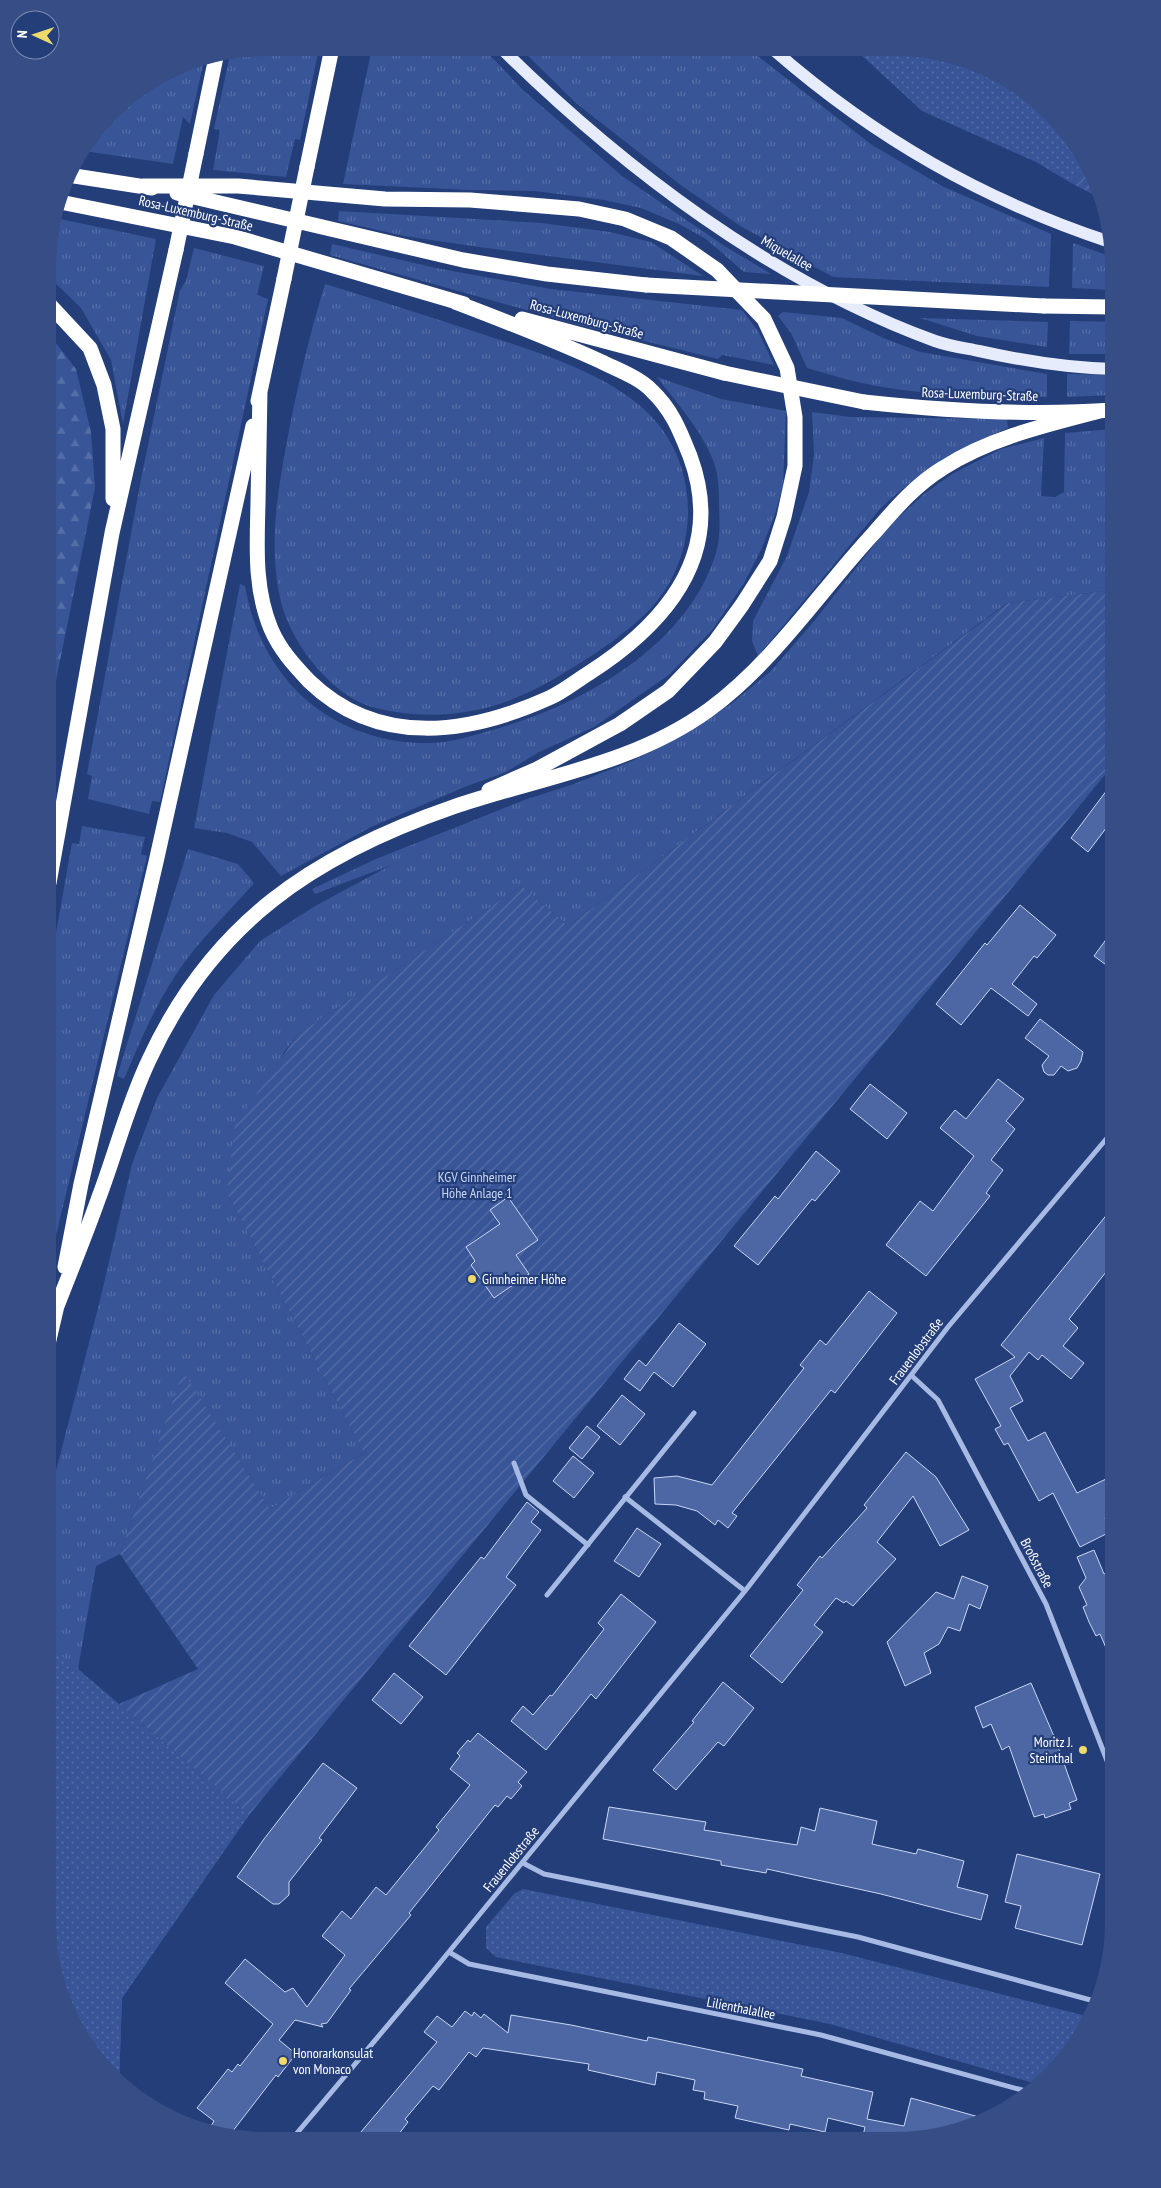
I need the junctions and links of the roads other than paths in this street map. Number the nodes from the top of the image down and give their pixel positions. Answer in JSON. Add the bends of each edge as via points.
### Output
{"nodes":[{"id":1,"x":330,"y":56,"type":"edge"},
{"id":2,"x":510,"y":56,"type":"edge"},
{"id":3,"x":781,"y":56,"type":"edge"},
{"id":4,"x":215,"y":62,"type":"edge"},
{"id":5,"x":77,"y":176,"type":"edge"},
{"id":6,"x":143,"y":186,"type":"junction"},
{"id":7,"x":66,"y":203,"type":"edge"},
{"id":8,"x":1103,"y":239,"type":"edge"},
{"id":9,"x":455,"y":302,"type":"junction"},
{"id":10,"x":1105,"y":307,"type":"edge"},
{"id":11,"x":56,"y":312,"type":"edge"},
{"id":12,"x":1105,"y":368,"type":"edge"},
{"id":13,"x":260,"y":391,"type":"junction"},
{"id":14,"x":1105,"y":410,"type":"edge"},
{"id":15,"x":1105,"y":410,"type":"edge"},
{"id":16,"x":112,"y":532,"type":"junction"},
{"id":17,"x":456,"y":806,"type":"junction"},
{"id":18,"x":56,"y":844,"type":"edge"},
{"id":19,"x":1105,"y":1141,"type":"edge"},
{"id":20,"x":57,"y":1306,"type":"junction"},
{"id":21,"x":56,"y":1310,"type":"edge"},
{"id":22,"x":912,"y":1376,"type":"junction"},
{"id":23,"x":694,"y":1413,"type":"dead end"},
{"id":24,"x":514,"y":1463,"type":"dead end"},
{"id":25,"x":625,"y":1497,"type":"junction"},
{"id":26,"x":588,"y":1545,"type":"junction"},
{"id":27,"x":745,"y":1591,"type":"junction"},
{"id":28,"x":547,"y":1595,"type":"dead end"},
{"id":29,"x":1105,"y":1755,"type":"edge"},
{"id":30,"x":523,"y":1863,"type":"junction"},
{"id":31,"x":449,"y":1952,"type":"junction"},
{"id":32,"x":1090,"y":2000,"type":"edge"},
{"id":33,"x":1021,"y":2090,"type":"edge"},
{"id":34,"x":298,"y":2132,"type":"edge"}],
"edges":[{"from":1,"to":13,"type":"highway","bridge":true},
{"from":2,"to":12,"type":"main road","name":"Miquelallee","via":[[568,110],[658,184],[711,224],[795,276],[870,314],[936,341],[1028,362]]},
{"from":3,"to":8,"type":"main road","via":[[848,111],[928,163],[1020,209]]},
{"from":4,"to":16,"type":"highway","bridge":true},
{"from":5,"to":6,"type":"highway","name":"Rosa-Luxemburg-Straße"},
{"from":6,"to":10,"type":"highway","name":"Rosa-Luxemburg-Straße","bridge":true,"via":[[464,260],[547,274],[646,285]]},
{"from":6,"to":17,"type":"highway","via":[[238,186],[385,199],[518,203],[579,209],[625,219],[671,238],[717,270],[764,318],[787,368],[795,417],[795,466],[770,561],[715,642],[668,691],[620,724],[537,769]]},
{"from":7,"to":9,"type":"highway","name":"Rosa-Luxemburg-Straße","via":[[234,237]]},
{"from":9,"to":13,"type":"highway","via":[[563,344],[650,388],[676,420],[699,481],[701,514],[697,550],[661,615],[618,654],[551,697],[487,722],[434,729],[397,726],[357,715],[325,696],[288,660],[272,631],[262,602],[256,560]]},
{"from":9,"to":15,"type":"highway","name":"Rosa-Luxemburg-Straße","bridge":true,"via":[[724,373],[864,402],[977,411]]},
{"from":11,"to":16,"type":"highway","via":[[90,348],[104,385],[113,429]]},
{"from":13,"to":20,"type":"highway","via":[[81,1184]]},
{"from":14,"to":17,"type":"highway","via":[[1004,438],[944,467],[911,492],[755,670],[710,709],[658,739],[604,763]]},
{"from":16,"to":18,"type":"highway"},
{"from":17,"to":20,"type":"highway","via":[[371,840],[307,874],[258,910],[209,961],[160,1036],[138,1085],[100,1197]]},
{"from":19,"to":22,"type":"street","name":"Frauenlobstraße","via":[[948,1327]]},
{"from":20,"to":21,"type":"highway"},
{"from":22,"to":27,"type":"street","name":"Frauenlobstraße"},
{"from":22,"to":29,"type":"street","name":"Broßstraße","via":[[938,1400],[1046,1604]]},
{"from":23,"to":25,"type":"street"},
{"from":24,"to":26,"type":"street","via":[[526,1495]]},
{"from":25,"to":26,"type":"street"},
{"from":25,"to":27,"type":"street"},
{"from":26,"to":28,"type":"street"},
{"from":27,"to":30,"type":"street","name":"Frauenlobstraße"},
{"from":30,"to":31,"type":"street","name":"Frauenlobstraße"},
{"from":30,"to":32,"type":"street","via":[[544,1874],[858,1937]]},
{"from":31,"to":33,"type":"street","name":"Lilienthalallee","via":[[469,1964],[821,2035]]},
{"from":31,"to":34,"type":"street","name":"Frauenlobstraße"}]}
